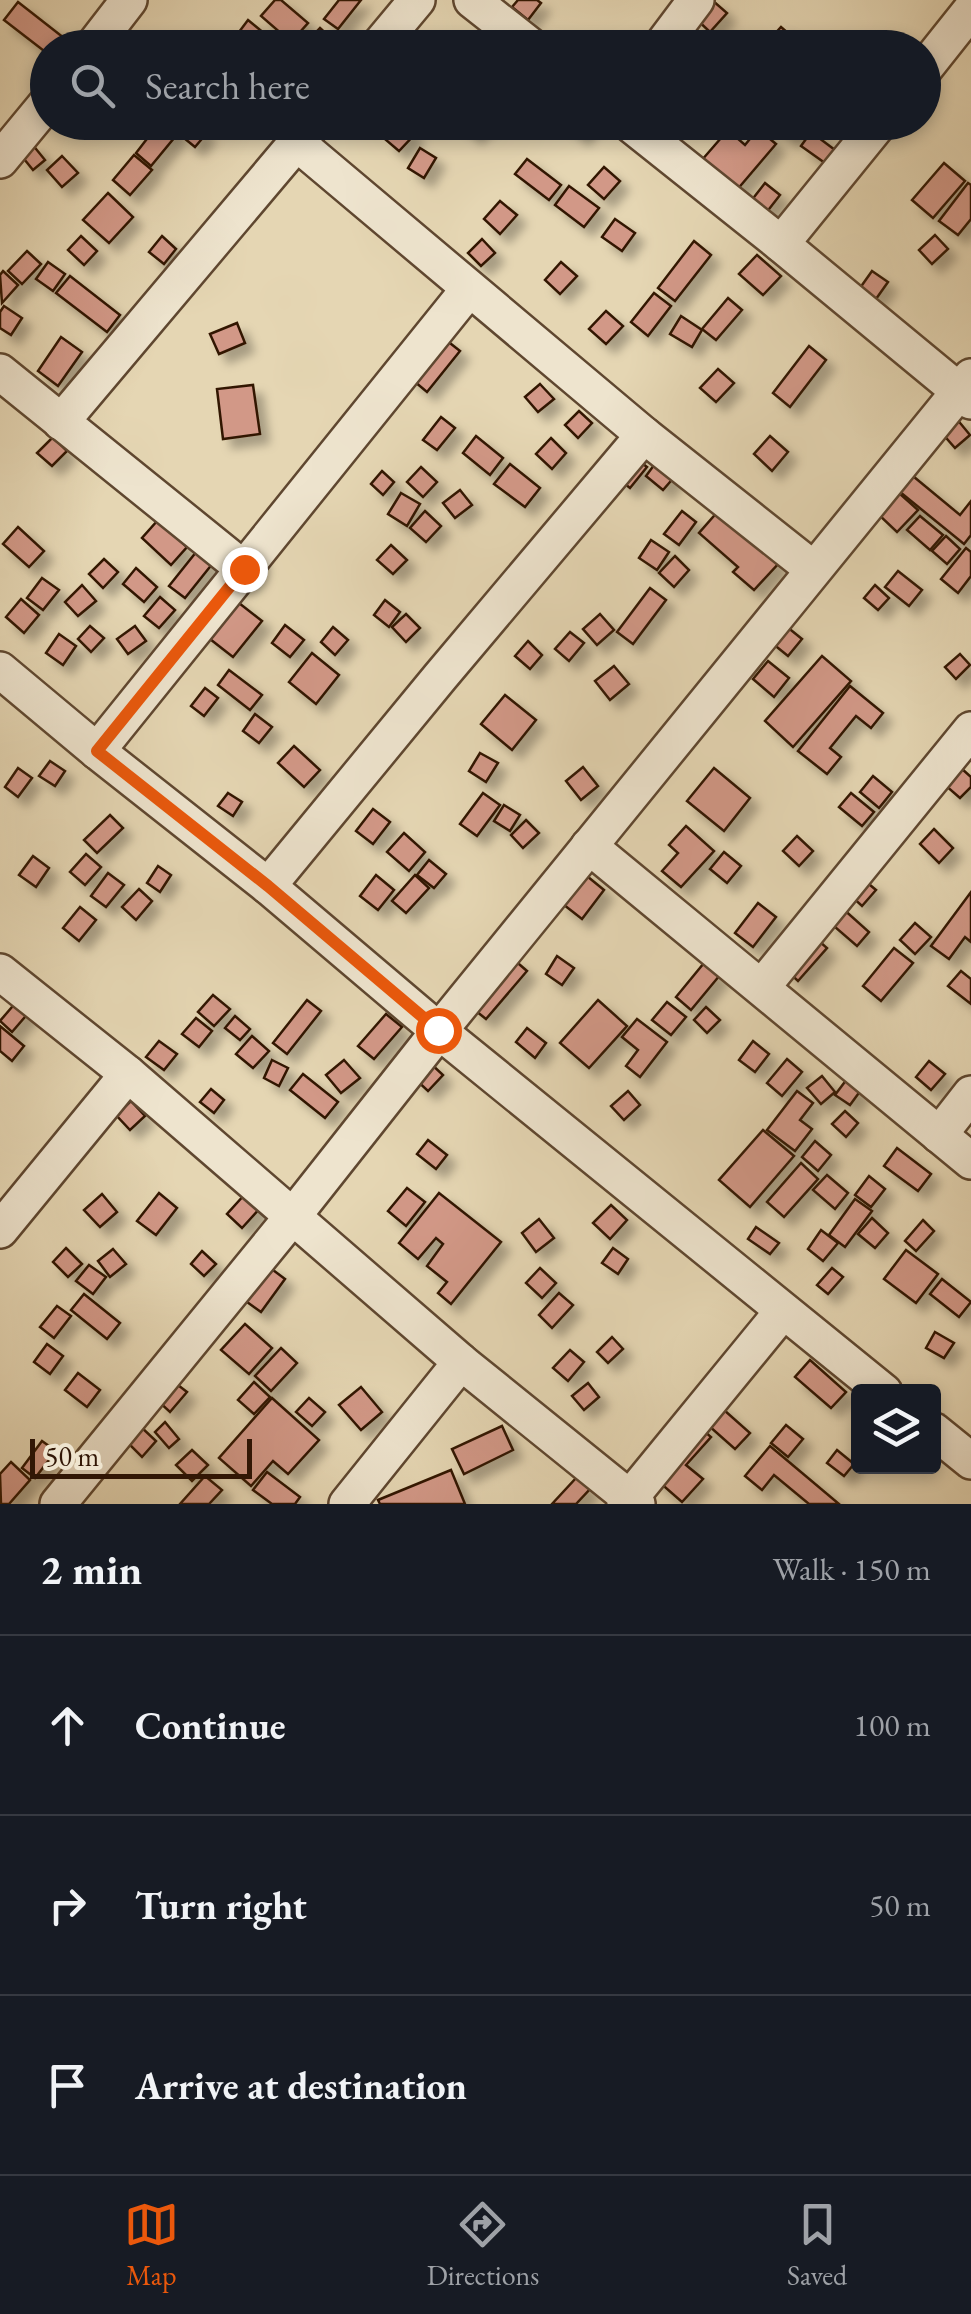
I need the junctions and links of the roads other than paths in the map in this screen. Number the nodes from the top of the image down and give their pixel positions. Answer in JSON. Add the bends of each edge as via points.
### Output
{"nodes":[{"id":1,"x":129,"y":0,"type":"edge"},
{"id":2,"x":417,"y":0,"type":"edge"},
{"id":3,"x":472,"y":0,"type":"edge"},
{"id":4,"x":696,"y":0,"type":"edge"},
{"id":5,"x":971,"y":10,"type":"edge"},
{"id":6,"x":106,"y":30,"type":"edge"},
{"id":7,"x":392,"y":30,"type":"edge"},
{"id":8,"x":510,"y":30,"type":"edge"},
{"id":9,"x":674,"y":30,"type":"edge"},
{"id":10,"x":941,"y":48,"type":"edge"},
{"id":11,"x":30,"y":124,"type":"edge"},
{"id":12,"x":300,"y":140,"type":"edge"},
{"id":13,"x":313,"y":140,"type":"edge"},
{"id":14,"x":651,"y":140,"type":"edge"},
{"id":15,"x":865,"y":140,"type":"edge"},
{"id":16,"x":0,"y":160,"type":"edge"},
{"id":17,"x":781,"y":244,"type":"junction"},
{"id":18,"x":469,"y":289,"type":"junction"},
{"id":19,"x":0,"y":372,"type":"edge"},
{"id":20,"x":967,"y":390,"type":"edge"},
{"id":21,"x":61,"y":422,"type":"junction"},
{"id":22,"x":644,"y":435,"type":"junction"},
{"id":23,"x":244,"y":569,"type":"junction"},
{"id":24,"x":813,"y":569,"type":"junction"},
{"id":25,"x":0,"y":670,"type":"edge"},
{"id":26,"x":971,"y":730,"type":"edge"},
{"id":27,"x":97,"y":751,"type":"junction"},
{"id":28,"x":589,"y":846,"type":"junction"},
{"id":29,"x":268,"y":886,"type":"junction"},
{"id":30,"x":0,"y":972,"type":"edge"},
{"id":31,"x":762,"y":988,"type":"junction"},
{"id":32,"x":438,"y":1030,"type":"junction"},
{"id":33,"x":128,"y":1074,"type":"junction"},
{"id":34,"x":971,"y":1094,"type":"edge"},
{"id":35,"x":939,"y":1135,"type":"junction"},
{"id":36,"x":971,"y":1161,"type":"edge"},
{"id":37,"x":292,"y":1216,"type":"junction"},
{"id":38,"x":0,"y":1230,"type":"edge"},
{"id":39,"x":783,"y":1311,"type":"junction"},
{"id":40,"x":461,"y":1362,"type":"junction"},
{"id":41,"x":874,"y":1384,"type":"edge"},
{"id":42,"x":69,"y":1500,"type":"edge"},
{"id":43,"x":630,"y":1502,"type":"edge"},
{"id":44,"x":347,"y":1504,"type":"edge"}],
"edges":[{"from":1,"to":6,"type":"street"},
{"from":2,"to":7,"type":"street"},
{"from":3,"to":8,"type":"street"},
{"from":4,"to":9,"type":"street"},
{"from":5,"to":10,"type":"street"},
{"from":11,"to":16,"type":"street"},
{"from":12,"to":21,"type":"street"},
{"from":13,"to":18,"type":"street"},
{"from":14,"to":17,"type":"street"},
{"from":15,"to":17,"type":"street"},
{"from":17,"to":20,"type":"street"},
{"from":18,"to":22,"type":"street"},
{"from":18,"to":23,"type":"street"},
{"from":19,"to":21,"type":"street"},
{"from":20,"to":24,"type":"street"},
{"from":21,"to":23,"type":"street"},
{"from":22,"to":24,"type":"street"},
{"from":22,"to":29,"type":"street"},
{"from":23,"to":27,"type":"street"},
{"from":24,"to":28,"type":"street"},
{"from":25,"to":27,"type":"street"},
{"from":26,"to":31,"type":"street"},
{"from":27,"to":29,"type":"street"},
{"from":28,"to":31,"type":"street"},
{"from":28,"to":32,"type":"street"},
{"from":29,"to":32,"type":"street"},
{"from":30,"to":33,"type":"street"},
{"from":31,"to":35,"type":"street"},
{"from":32,"to":37,"type":"street"},
{"from":32,"to":39,"type":"street"},
{"from":33,"to":37,"type":"street"},
{"from":33,"to":38,"type":"street"},
{"from":34,"to":35,"type":"street"},
{"from":35,"to":36,"type":"street"},
{"from":37,"to":40,"type":"street"},
{"from":37,"to":42,"type":"street"},
{"from":39,"to":41,"type":"street"},
{"from":39,"to":43,"type":"street"},
{"from":40,"to":43,"type":"street"},
{"from":40,"to":44,"type":"street"}]}
